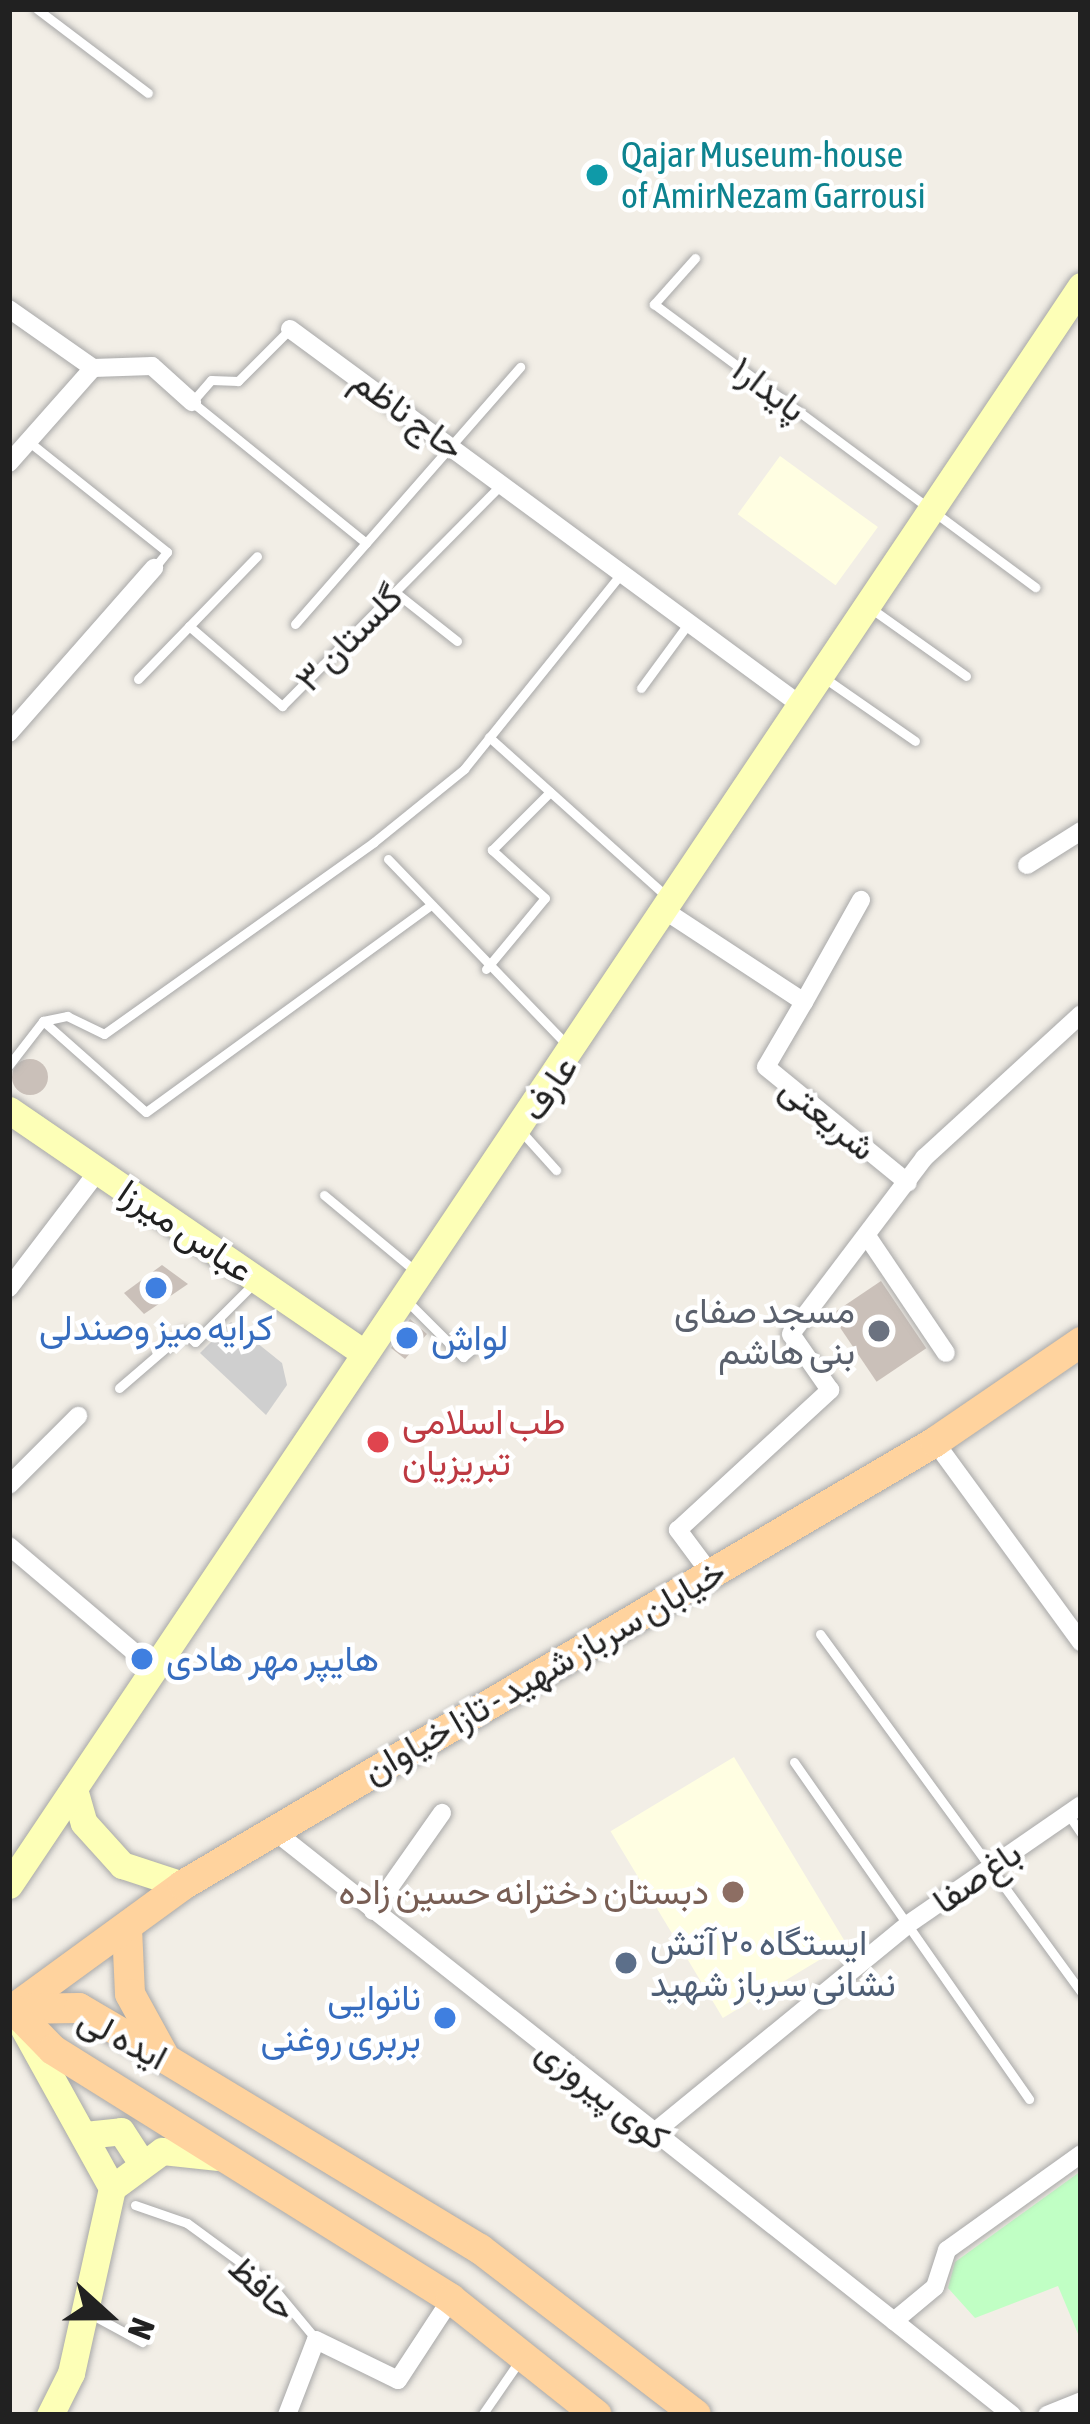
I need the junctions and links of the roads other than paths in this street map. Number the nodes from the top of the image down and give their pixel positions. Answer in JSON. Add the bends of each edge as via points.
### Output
{"nodes":[{"id":1,"x":38,"y":9,"type":"edge"},
{"id":2,"x":148,"y":93,"type":"dead end"},
{"id":3,"x":695,"y":258,"type":"dead end"},
{"id":4,"x":1081,"y":286,"type":"edge"},
{"id":5,"x":9,"y":309,"type":"edge"},
{"id":6,"x":1073,"y":322,"type":"edge"},
{"id":7,"x":290,"y":329,"type":"joint"},
{"id":8,"x":520,"y":367,"type":"dead end"},
{"id":9,"x":93,"y":368,"type":"junction"},
{"id":10,"x":192,"y":402,"type":"junction"},
{"id":11,"x":28,"y":441,"type":"junction"},
{"id":12,"x":451,"y":445,"type":"junction"},
{"id":13,"x":9,"y":463,"type":"edge"},
{"id":14,"x":503,"y":483,"type":"junction"},
{"id":15,"x":932,"y":511,"type":"junction"},
{"id":16,"x":365,"y":543,"type":"junction"},
{"id":17,"x":257,"y":556,"type":"dead end"},
{"id":18,"x":154,"y":568,"type":"joint"},
{"id":19,"x":621,"y":574,"type":"junction"},
{"id":20,"x":1034,"y":586,"type":"dead end"},
{"id":21,"x":395,"y":592,"type":"junction"},
{"id":22,"x":869,"y":607,"type":"junction"},
{"id":23,"x":688,"y":623,"type":"junction"},
{"id":24,"x":295,"y":624,"type":"dead end"},
{"id":25,"x":188,"y":626,"type":"junction"},
{"id":26,"x":457,"y":641,"type":"dead end"},
{"id":27,"x":966,"y":676,"type":"dead end"},
{"id":28,"x":823,"y":677,"type":"junction"},
{"id":29,"x":138,"y":680,"type":"dead end"},
{"id":30,"x":641,"y":688,"type":"dead end"},
{"id":31,"x":803,"y":707,"type":"junction"},
{"id":32,"x":9,"y":733,"type":"edge"},
{"id":33,"x":489,"y":737,"type":"junction"},
{"id":34,"x":915,"y":741,"type":"dead end"},
{"id":35,"x":550,"y":792,"type":"junction"},
{"id":36,"x":1081,"y":831,"type":"edge"},
{"id":37,"x":388,"y":859,"type":"dead end"},
{"id":38,"x":1027,"y":866,"type":"dead end"},
{"id":39,"x":861,"y":900,"type":"dead end"},
{"id":40,"x":430,"y":906,"type":"junction"},
{"id":41,"x":670,"y":907,"type":"junction"},
{"id":42,"x":486,"y":969,"type":"junction"},
{"id":43,"x":804,"y":1003,"type":"junction"},
{"id":44,"x":1081,"y":1014,"type":"edge"},
{"id":45,"x":43,"y":1021,"type":"junction"},
{"id":46,"x":574,"y":1052,"type":"junction"},
{"id":47,"x":9,"y":1065,"type":"edge"},
{"id":48,"x":9,"y":1110,"type":"edge"},
{"id":49,"x":520,"y":1130,"type":"junction"},
{"id":50,"x":556,"y":1170,"type":"dead end"},
{"id":51,"x":98,"y":1171,"type":"junction"},
{"id":52,"x":908,"y":1183,"type":"junction"},
{"id":53,"x":323,"y":1195,"type":"dead end"},
{"id":54,"x":867,"y":1236,"type":"junction"},
{"id":55,"x":258,"y":1280,"type":"junction"},
{"id":56,"x":410,"y":1285,"type":"junction"},
{"id":57,"x":9,"y":1288,"type":"edge"},
{"id":58,"x":1081,"y":1342,"type":"edge"},
{"id":59,"x":476,"y":1346,"type":"dead end"},
{"id":60,"x":363,"y":1352,"type":"junction"},
{"id":61,"x":946,"y":1353,"type":"dead end"},
{"id":62,"x":119,"y":1388,"type":"dead end"},
{"id":63,"x":78,"y":1416,"type":"dead end"},
{"id":64,"x":935,"y":1442,"type":"junction"},
{"id":65,"x":9,"y":1485,"type":"edge"},
{"id":66,"x":11,"y":1553,"type":"edge"},
{"id":67,"x":710,"y":1573,"type":"junction"},
{"id":68,"x":820,"y":1634,"type":"dead end"},
{"id":69,"x":1081,"y":1642,"type":"edge"},
{"id":70,"x":155,"y":1670,"type":"junction"},
{"id":71,"x":794,"y":1762,"type":"dead end"},
{"id":72,"x":74,"y":1789,"type":"junction"},
{"id":73,"x":1074,"y":1809,"type":"edge"},
{"id":74,"x":442,"y":1814,"type":"dead end"},
{"id":75,"x":273,"y":1830,"type":"junction"},
{"id":76,"x":1081,"y":1833,"type":"edge"},
{"id":77,"x":991,"y":1867,"type":"junction"},
{"id":78,"x":9,"y":1885,"type":"edge"},
{"id":79,"x":183,"y":1885,"type":"junction"},
{"id":80,"x":373,"y":1911,"type":"junction"},
{"id":81,"x":907,"y":1925,"type":"junction"},
{"id":82,"x":127,"y":1928,"type":"junction"},
{"id":83,"x":1081,"y":1992,"type":"edge"},
{"id":84,"x":10,"y":2008,"type":"edge"},
{"id":85,"x":166,"y":2059,"type":"junction"},
{"id":86,"x":1029,"y":2099,"type":"dead end"},
{"id":87,"x":652,"y":2134,"type":"junction"},
{"id":88,"x":85,"y":2135,"type":"junction"},
{"id":89,"x":1081,"y":2154,"type":"edge"},
{"id":90,"x":232,"y":2161,"type":"junction"},
{"id":91,"x":141,"y":2162,"type":"junction"},
{"id":92,"x":124,"y":2196,"type":"junction"},
{"id":93,"x":451,"y":2299,"type":"junction"},
{"id":94,"x":82,"y":2309,"type":"junction"},
{"id":95,"x":894,"y":2321,"type":"junction"},
{"id":96,"x":316,"y":2340,"type":"junction"},
{"id":97,"x":142,"y":2342,"type":"dead end"},
{"id":98,"x":523,"y":2354,"type":"junction"},
{"id":99,"x":1081,"y":2402,"type":"edge"},
{"id":100,"x":590,"y":2412,"type":"edge"},
{"id":101,"x":50,"y":2415,"type":"edge"},
{"id":102,"x":287,"y":2415,"type":"edge"},
{"id":103,"x":482,"y":2415,"type":"edge"},
{"id":104,"x":696,"y":2415,"type":"edge"},
{"id":105,"x":1012,"y":2415,"type":"edge"},
{"id":106,"x":1047,"y":2415,"type":"edge"}],
"edges":[{"from":1,"to":2,"type":"lane"},
{"from":3,"to":15,"type":"lane","name":"پایدار۱","via":[[654,304]]},
{"from":4,"to":6,"type":"main road","name":"عارف"},
{"from":5,"to":9,"type":"street"},
{"from":6,"to":15,"type":"main road","name":"عارف"},
{"from":7,"to":10,"type":"lane","name":"حاج ناظم","via":[[238,381],[212,380]]},
{"from":7,"to":12,"type":"street","name":"حاج ناظم"},
{"from":8,"to":12,"type":"lane"},
{"from":9,"to":10,"type":"street","via":[[152,366]]},
{"from":9,"to":11,"type":"street"},
{"from":10,"to":16,"type":"lane"},
{"from":11,"to":13,"type":"street"},
{"from":11,"to":18,"type":"lane","via":[[167,552]]},
{"from":12,"to":14,"type":"street","name":"حاج ناظم"},
{"from":12,"to":16,"type":"lane"},
{"from":14,"to":19,"type":"street","name":"حاج ناظم"},
{"from":14,"to":21,"type":"lane","name":"گلستان ۳"},
{"from":15,"to":20,"type":"lane"},
{"from":15,"to":22,"type":"main road","name":"عارف"},
{"from":16,"to":24,"type":"lane"},
{"from":17,"to":25,"type":"lane"},
{"from":18,"to":32,"type":"street"},
{"from":19,"to":23,"type":"street","name":"حاج ناظم"},
{"from":19,"to":33,"type":"lane"},
{"from":21,"to":25,"type":"lane","name":"گلستان ۳","via":[[282,706]]},
{"from":21,"to":26,"type":"lane"},
{"from":22,"to":27,"type":"lane"},
{"from":22,"to":28,"type":"main road","name":"عارف"},
{"from":23,"to":30,"type":"lane"},
{"from":23,"to":31,"type":"street","name":"حاج ناظم"},
{"from":25,"to":29,"type":"lane"},
{"from":28,"to":31,"type":"main road","name":"عارف"},
{"from":28,"to":34,"type":"lane"},
{"from":31,"to":41,"type":"main road","name":"عارف"},
{"from":33,"to":35,"type":"lane"},
{"from":33,"to":45,"type":"lane","via":[[464,769],[374,842],[104,1034],[67,1016]]},
{"from":35,"to":41,"type":"lane"},
{"from":35,"to":42,"type":"lane","via":[[492,850],[545,898]]},
{"from":36,"to":38,"type":"street"},
{"from":37,"to":40,"type":"lane"},
{"from":39,"to":43,"type":"street"},
{"from":40,"to":42,"type":"lane"},
{"from":40,"to":45,"type":"lane","via":[[146,1112]]},
{"from":41,"to":43,"type":"street"},
{"from":41,"to":46,"type":"main road","name":"عارف"},
{"from":42,"to":46,"type":"lane"},
{"from":43,"to":52,"type":"street","name":"شریعتی","via":[[766,1066]]},
{"from":44,"to":52,"type":"street","via":[[972,1104]]},
{"from":45,"to":47,"type":"lane"},
{"from":46,"to":49,"type":"main road","name":"عارف"},
{"from":48,"to":51,"type":"main road","name":"عباس میرزا"},
{"from":49,"to":50,"type":"lane"},
{"from":49,"to":56,"type":"main road","name":"عارف"},
{"from":51,"to":55,"type":"main road","name":"عباس میرزا"},
{"from":51,"to":57,"type":"street"},
{"from":52,"to":54,"type":"street"},
{"from":53,"to":56,"type":"lane"},
{"from":54,"to":61,"type":"street"},
{"from":54,"to":67,"type":"street","via":[[791,1334],[830,1390],[678,1530]]},
{"from":55,"to":60,"type":"main road","name":"عباس میرزا"},
{"from":55,"to":62,"type":"lane","via":[[195,1342],[184,1332]]},
{"from":56,"to":59,"type":"lane","via":[[463,1358]]},
{"from":56,"to":60,"type":"main road","name":"عارف"},
{"from":58,"to":64,"type":"main road","name":"خیابان سرباز شهید - تازا خیاوان"},
{"from":60,"to":70,"type":"main road","name":"عارف"},
{"from":63,"to":65,"type":"street"},
{"from":64,"to":67,"type":"main road","name":"خیابان سرباز شهید - تازا خیاوان"},
{"from":64,"to":69,"type":"street"},
{"from":66,"to":70,"type":"street"},
{"from":67,"to":75,"type":"main road","name":"خیابان سرباز شهید - تازا خیاوان"},
{"from":68,"to":77,"type":"lane"},
{"from":70,"to":72,"type":"main road","name":"عارف"},
{"from":71,"to":81,"type":"lane"},
{"from":72,"to":78,"type":"main road","name":"عارف"},
{"from":72,"to":79,"type":"main road","via":[[84,1822],[122,1865]]},
{"from":73,"to":76,"type":"lane"},
{"from":73,"to":77,"type":"street","name":"باغ‌صفا"},
{"from":74,"to":80,"type":"street"},
{"from":75,"to":79,"type":"main road","name":"خیابان سرباز شهید - تازا خیاوان"},
{"from":75,"to":80,"type":"street","name":"کوی پیروزی"},
{"from":77,"to":81,"type":"street","name":"باغ‌صفا"},
{"from":77,"to":83,"type":"lane"},
{"from":79,"to":82,"type":"main road","name":"خیابان سرباز شهید - تازا خیاوان"},
{"from":80,"to":87,"type":"street","name":"کوی پیروزی"},
{"from":81,"to":86,"type":"lane"},
{"from":81,"to":87,"type":"street","name":"باغ‌صفا"},
{"from":82,"to":84,"type":"main road","name":"خیابان سرباز شهید - تازا خیاوان"},
{"from":82,"to":85,"type":"main road","via":[[130,1994]]},
{"from":84,"to":85,"type":"main road","name":"ایده لى","via":[[79,2008]]},
{"from":84,"to":88,"type":"main road"},
{"from":84,"to":90,"type":"main road","name":"ایده لى","via":[[53,2050]]},
{"from":85,"to":104,"type":"main road","name":"ایده لى","via":[[480,2249]]},
{"from":87,"to":95,"type":"street","name":"کوی پیروزی"},
{"from":88,"to":91,"type":"main road","via":[[121,2131]]},
{"from":88,"to":92,"type":"main road"},
{"from":89,"to":95,"type":"street","via":[[947,2250],[935,2288]]},
{"from":90,"to":91,"type":"main road","via":[[188,2149]]},
{"from":90,"to":93,"type":"main road","name":"ایده لى"},
{"from":91,"to":92,"type":"main road"},
{"from":92,"to":94,"type":"main road"},
{"from":92,"to":96,"type":"lane","name":"حافظ","via":[[187,2223],[253,2272]]},
{"from":93,"to":96,"type":"street","via":[[398,2380]]},
{"from":93,"to":98,"type":"main road","name":"ایده لى"},
{"from":94,"to":97,"type":"lane"},
{"from":94,"to":101,"type":"main road"},
{"from":95,"to":105,"type":"street","name":"کوی پیروزی"},
{"from":96,"to":102,"type":"street","name":"حافظ"},
{"from":98,"to":100,"type":"main road","name":"ایده لى"},
{"from":98,"to":103,"type":"lane"},
{"from":99,"to":106,"type":"street"}]}
